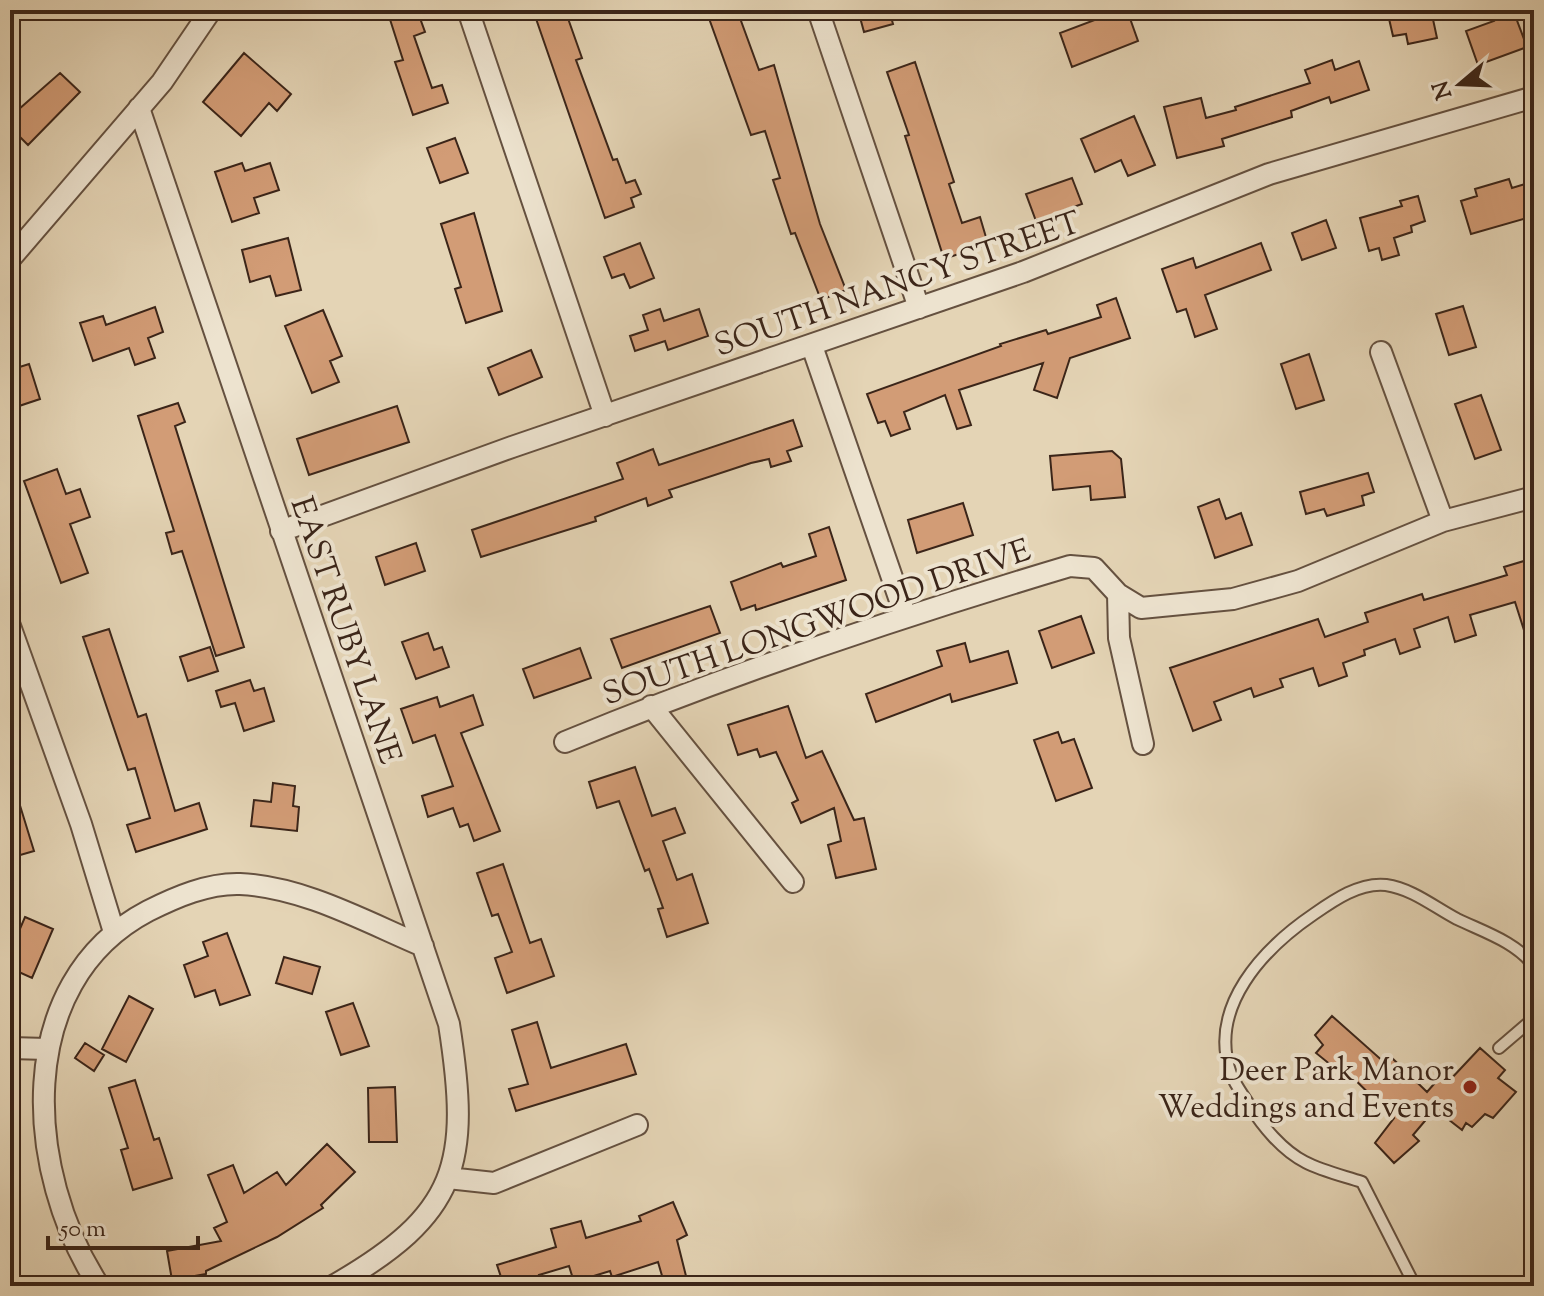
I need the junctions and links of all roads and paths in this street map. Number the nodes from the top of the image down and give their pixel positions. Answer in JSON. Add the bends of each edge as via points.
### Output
{"nodes":[{"id":1,"x":211,"y":10,"type":"edge"},
{"id":2,"x":468,"y":10,"type":"edge"},
{"id":3,"x":818,"y":10,"type":"edge"},
{"id":4,"x":1534,"y":97,"type":"edge"},
{"id":5,"x":139,"y":108,"type":"junction"},
{"id":6,"x":10,"y":259,"type":"edge"},
{"id":7,"x":919,"y":308,"type":"junction"},
{"id":8,"x":812,"y":346,"type":"junction"},
{"id":9,"x":1381,"y":352,"type":"dead end"},
{"id":10,"x":605,"y":416,"type":"junction"},
{"id":11,"x":1534,"y":497,"type":"edge"},
{"id":12,"x":1443,"y":521,"type":"junction"},
{"id":13,"x":281,"y":531,"type":"junction"},
{"id":14,"x":1118,"y":594,"type":"junction"},
{"id":15,"x":905,"y":615,"type":"junction"},
{"id":16,"x":10,"y":626,"type":"edge"},
{"id":17,"x":651,"y":706,"type":"junction"},
{"id":18,"x":565,"y":742,"type":"dead end"},
{"id":19,"x":1143,"y":744,"type":"dead end"},
{"id":20,"x":793,"y":882,"type":"dead end"},
{"id":21,"x":114,"y":932,"type":"junction"},
{"id":22,"x":423,"y":946,"type":"junction"},
{"id":23,"x":1534,"y":966,"type":"edge"},
{"id":24,"x":1534,"y":1018,"type":"edge"},
{"id":25,"x":10,"y":1048,"type":"edge"},
{"id":26,"x":1499,"y":1048,"type":"dead end"},
{"id":27,"x":47,"y":1049,"type":"junction"},
{"id":28,"x":637,"y":1125,"type":"dead end"},
{"id":29,"x":448,"y":1178,"type":"junction"},
{"id":30,"x":99,"y":1286,"type":"edge"},
{"id":31,"x":333,"y":1286,"type":"edge"},
{"id":32,"x":1415,"y":1286,"type":"edge"}],
"edges":[{"from":1,"to":5,"type":"street"},
{"from":2,"to":10,"type":"street"},
{"from":3,"to":7,"type":"street"},
{"from":4,"to":7,"type":"street","name":"SOUTH NANCY STREET","via":[[1269,174],[1074,254]]},
{"from":5,"to":6,"type":"street"},
{"from":5,"to":13,"type":"street","name":"EAST RUBY LANE"},
{"from":7,"to":8,"type":"street","name":"SOUTH NANCY STREET"},
{"from":8,"to":10,"type":"street","name":"SOUTH NANCY STREET"},
{"from":8,"to":15,"type":"street"},
{"from":9,"to":12,"type":"street"},
{"from":10,"to":13,"type":"street","name":"SOUTH NANCY STREET"},
{"from":11,"to":12,"type":"street","name":"SOUTH LONGWOOD DRIVE"},
{"from":12,"to":14,"type":"street","name":"SOUTH LONGWOOD DRIVE","via":[[1298,581],[1233,599],[1141,608]]},
{"from":13,"to":22,"type":"street","name":"EAST RUBY LANE"},
{"from":14,"to":15,"type":"street","name":"SOUTH LONGWOOD DRIVE","via":[[1094,568],[1079,564]]},
{"from":14,"to":19,"type":"street","via":[[1119,638]]},
{"from":15,"to":17,"type":"street","name":"SOUTH LONGWOOD DRIVE"},
{"from":16,"to":21,"type":"street"},
{"from":17,"to":18,"type":"street","name":"SOUTH LONGWOOD DRIVE"},
{"from":17,"to":20,"type":"street"},
{"from":21,"to":22,"type":"street","via":[[179,897],[240,884],[303,897]]},
{"from":21,"to":27,"type":"street","via":[[71,984]]},
{"from":22,"to":29,"type":"street","name":"EAST RUBY LANE","via":[[449,1024],[456,1078],[457,1137]]},
{"from":23,"to":32,"type":"lane","via":[[1500,940],[1407,890],[1383,884],[1334,900],[1290,930],[1253,966],[1232,1004],[1226,1034],[1231,1074],[1262,1125],[1303,1161],[1362,1182]]},
{"from":24,"to":26,"type":"lane"},
{"from":25,"to":27,"type":"street"},
{"from":27,"to":30,"type":"street","via":[[44,1103],[57,1196],[74,1243]]},
{"from":28,"to":29,"type":"street","via":[[494,1183]]},
{"from":29,"to":31,"type":"street","name":"EAST RUBY LANE","via":[[415,1231]]}]}
